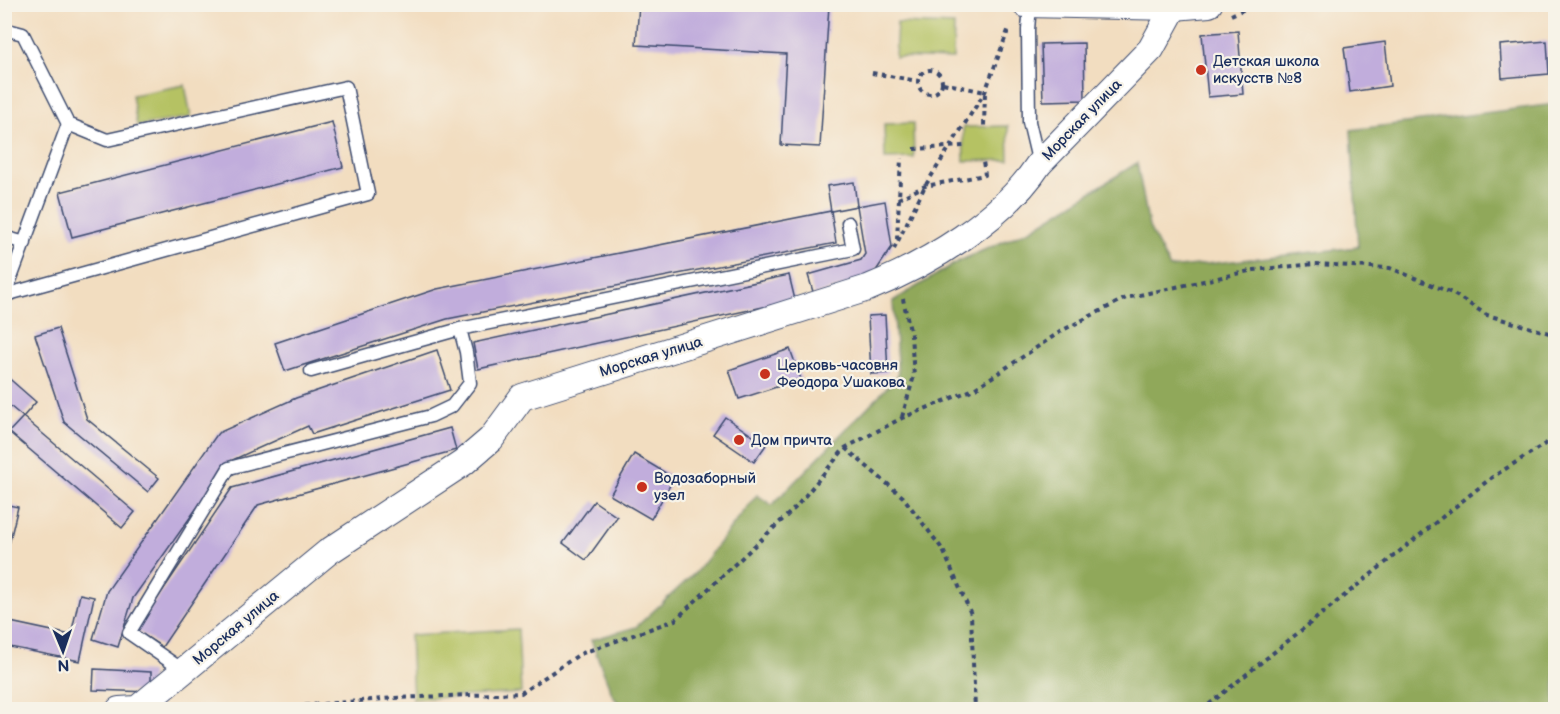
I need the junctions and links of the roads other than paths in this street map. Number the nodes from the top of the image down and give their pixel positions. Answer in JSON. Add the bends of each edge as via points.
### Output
{"nodes":[{"id":1,"x":1209,"y":4,"type":"edge"},
{"id":2,"x":1174,"y":7,"type":"junction"},
{"id":3,"x":1023,"y":9,"type":"edge"},
{"id":4,"x":4,"y":29,"type":"edge"},
{"id":5,"x":68,"y":124,"type":"junction"},
{"id":6,"x":1040,"y":165,"type":"junction"},
{"id":7,"x":848,"y":223,"type":"dead end"},
{"id":8,"x":4,"y":237,"type":"edge"},
{"id":9,"x":25,"y":243,"type":"junction"},
{"id":10,"x":5,"y":296,"type":"edge"},
{"id":11,"x":460,"y":329,"type":"junction"},
{"id":12,"x":311,"y":371,"type":"dead end"},
{"id":13,"x":184,"y":671,"type":"junction"},
{"id":14,"x":119,"y":710,"type":"edge"}],
"edges":[{"from":1,"to":2,"type":"street"},
{"from":2,"to":3,"type":"street"},
{"from":2,"to":6,"type":"street","name":"Морская улица","via":[[1151,50]]},
{"from":3,"to":6,"type":"lane","via":[[1028,30],[1029,122]]},
{"from":4,"to":5,"type":"lane","via":[[23,34]]},
{"from":5,"to":9,"type":"lane"},
{"from":5,"to":10,"type":"lane","via":[[107,140],[346,87],[368,194]]},
{"from":6,"to":13,"type":"street","name":"Морская улица","via":[[1026,184],[972,231],[916,266],[894,285],[522,398],[491,439],[463,463],[328,552]]},
{"from":7,"to":11,"type":"lane","via":[[853,249]]},
{"from":8,"to":9,"type":"lane"},
{"from":9,"to":10,"type":"lane"},
{"from":11,"to":12,"type":"lane"},
{"from":11,"to":13,"type":"lane","via":[[470,382],[452,406],[431,416],[229,468],[129,633]]},
{"from":13,"to":14,"type":"street","name":"Морская улица","via":[[137,709]]}]}
